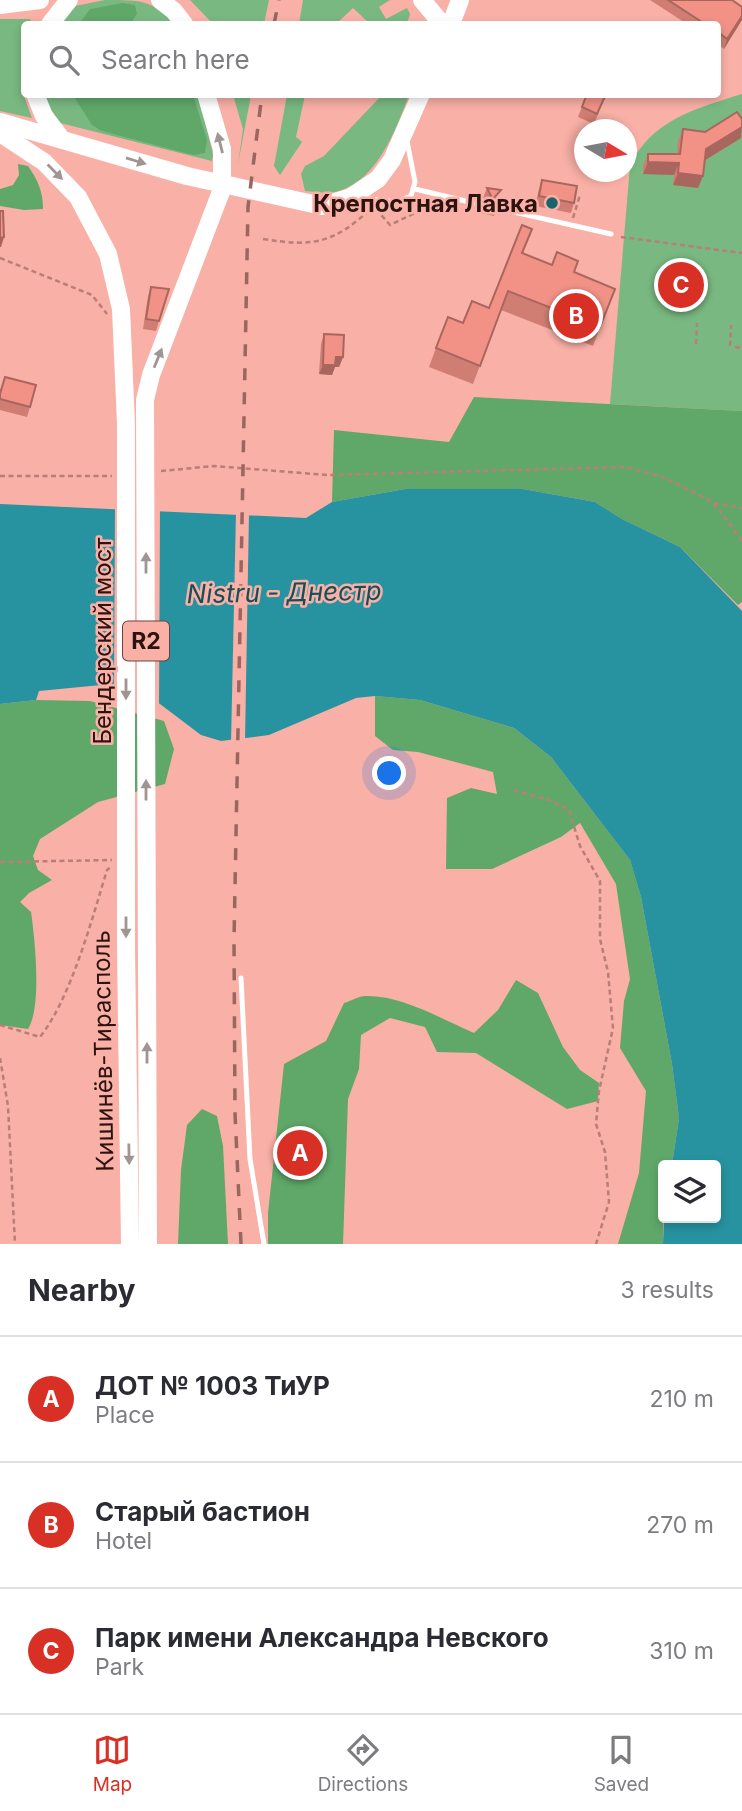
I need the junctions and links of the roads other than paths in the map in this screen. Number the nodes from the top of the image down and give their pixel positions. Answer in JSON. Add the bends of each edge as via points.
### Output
{"nodes":[{"id":1,"x":40,"y":0,"type":"edge"},
{"id":2,"x":69,"y":0,"type":"edge"},
{"id":3,"x":160,"y":0,"type":"edge"},
{"id":4,"x":422,"y":0,"type":"edge"},
{"id":5,"x":460,"y":0,"type":"edge"},
{"id":6,"x":0,"y":5,"type":"edge"},
{"id":7,"x":52,"y":21,"type":"edge"},
{"id":8,"x":182,"y":21,"type":"edge"},
{"id":9,"x":438,"y":21,"type":"edge"},
{"id":10,"x":452,"y":21,"type":"edge"},
{"id":11,"x":37,"y":98,"type":"edge"},
{"id":12,"x":207,"y":98,"type":"edge"},
{"id":13,"x":419,"y":98,"type":"edge"},
{"id":14,"x":0,"y":122,"type":"edge"},
{"id":15,"x":405,"y":131,"type":"junction"},
{"id":16,"x":0,"y":133,"type":"edge"},
{"id":17,"x":60,"y":137,"type":"junction"},
{"id":18,"x":415,"y":189,"type":"junction"},
{"id":19,"x":351,"y":197,"type":"junction"},
{"id":20,"x":482,"y":205,"type":"edge"},
{"id":21,"x":496,"y":208,"type":"edge"},
{"id":22,"x":611,"y":234,"type":"dead end"},
{"id":23,"x":126,"y":858,"type":"joint"},
{"id":24,"x":146,"y":858,"type":"joint"},
{"id":25,"x":242,"y":978,"type":"dead end"},
{"id":26,"x":130,"y":1244,"type":"edge"},
{"id":27,"x":148,"y":1244,"type":"edge"},
{"id":28,"x":264,"y":1244,"type":"edge"}],
"edges":[{"from":1,"to":6,"type":"main road"},
{"from":2,"to":7,"type":"main road"},
{"from":3,"to":8,"type":"main road"},
{"from":4,"to":9,"type":"main road"},
{"from":5,"to":10,"type":"main road"},
{"from":11,"to":17,"type":"main road"},
{"from":24,"to":12,"type":"main road","name":"Бендерский мост","number":"R2","one_way":true,"via":[[145,400],[222,189],[222,149]]},
{"from":13,"to":15,"type":"main road"},
{"from":14,"to":17,"type":"main road"},
{"from":15,"to":18,"type":"lane"},
{"from":15,"to":19,"type":"main road","via":[[378,179]]},
{"from":16,"to":23,"type":"main road","name":"Бендерский мост","number":"R2","one_way":true,"via":[[44,162],[89,214],[108,254],[122,321]]},
{"from":17,"to":19,"type":"main road","one_way":true,"via":[[292,202],[322,206]]},
{"from":18,"to":19,"type":"lane","via":[[397,202]]},
{"from":18,"to":20,"type":"lane"},
{"from":21,"to":22,"type":"lane"},
{"from":23,"to":26,"type":"main road","name":"Кишинёв-Тирасполь","number":"R2","one_way":true},
{"from":27,"to":24,"type":"main road","name":"Кишинёв-Тирасполь","number":"R2","one_way":true},
{"from":25,"to":28,"type":"lane","via":[[250,1159]]}]}
